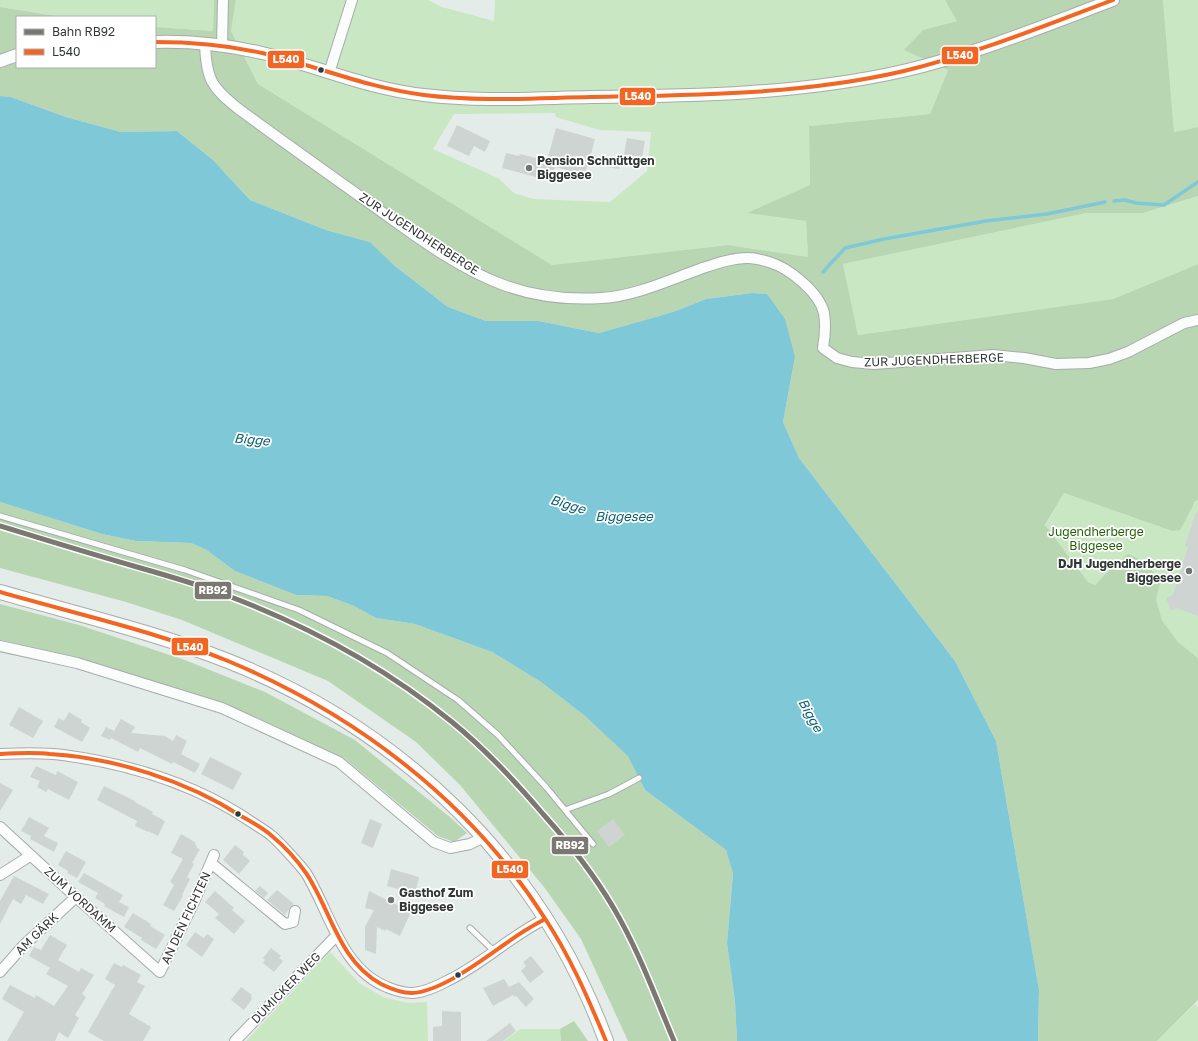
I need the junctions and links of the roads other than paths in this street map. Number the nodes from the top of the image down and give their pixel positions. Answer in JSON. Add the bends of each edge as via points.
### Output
{"nodes":[{"id":1,"x":223,"y":0,"type":"edge"},
{"id":2,"x":352,"y":0,"type":"edge"},
{"id":3,"x":1113,"y":0,"type":"edge"},
{"id":4,"x":156,"y":42,"type":"edge"},
{"id":5,"x":205,"y":44,"type":"junction"},
{"id":6,"x":222,"y":46,"type":"junction"},
{"id":7,"x":16,"y":54,"type":"edge"},
{"id":8,"x":0,"y":61,"type":"edge"},
{"id":9,"x":329,"y":73,"type":"junction"},
{"id":10,"x":1198,"y":320,"type":"edge"},
{"id":11,"x":0,"y":516,"type":"edge"},
{"id":12,"x":0,"y":592,"type":"edge"},
{"id":13,"x":0,"y":646,"type":"edge"},
{"id":14,"x":0,"y":754,"type":"edge"},
{"id":15,"x":639,"y":778,"type":"dead end"},
{"id":16,"x":565,"y":810,"type":"junction"},
{"id":17,"x":0,"y":827,"type":"edge"},
{"id":18,"x":484,"y":837,"type":"junction"},
{"id":19,"x":593,"y":844,"type":"dead end"},
{"id":20,"x":30,"y":856,"type":"junction"},
{"id":21,"x":0,"y":876,"type":"edge"},
{"id":22,"x":76,"y":897,"type":"junction"},
{"id":23,"x":295,"y":911,"type":"dead end"},
{"id":24,"x":545,"y":919,"type":"junction"},
{"id":25,"x":470,"y":928,"type":"dead end"},
{"id":26,"x":338,"y":935,"type":"junction"},
{"id":27,"x":495,"y":952,"type":"junction"},
{"id":28,"x":0,"y":972,"type":"edge"},
{"id":29,"x":160,"y":972,"type":"joint"},
{"id":30,"x":235,"y":1041,"type":"edge"},
{"id":31,"x":606,"y":1041,"type":"edge"}],
"edges":[{"from":1,"to":6,"type":"street"},
{"from":2,"to":9,"type":"street"},
{"from":3,"to":9,"type":"street","via":[[1010,39],[903,71],[775,91],[663,96],[468,99],[381,88]]},
{"from":4,"to":5,"type":"street"},
{"from":5,"to":6,"type":"street"},
{"from":5,"to":10,"type":"street","name":"ZUR JUGENDHERBERGE","via":[[206,63],[211,81],[218,91],[240,110],[405,228],[464,266],[502,284],[528,292],[565,298],[603,298],[635,292],[724,261],[748,258],[770,262],[786,270],[814,295],[823,311],[826,330],[823,348],[837,358],[874,364],[993,355],[1056,364],[1089,363],[1128,352],[1184,323]]},
{"from":6,"to":9,"type":"street","via":[[263,53]]},
{"from":7,"to":8,"type":"street"},
{"from":11,"to":16,"type":"lane","via":[[185,570],[299,610],[387,653],[458,700],[498,735]]},
{"from":12,"to":18,"type":"main road","via":[[183,645],[296,692],[385,747],[420,774]]},
{"from":13,"to":18,"type":"street","via":[[77,663],[222,708],[339,762],[434,842],[450,848],[470,844]]},
{"from":14,"to":26,"type":"street","via":[[62,755],[107,762],[180,784],[233,810],[272,836],[305,872]]},
{"from":15,"to":16,"type":"lane","via":[[609,794]]},
{"from":16,"to":19,"type":"lane"},
{"from":17,"to":20,"type":"street","name":"ZUM VORDAMM"},
{"from":18,"to":24,"type":"main road"},
{"from":20,"to":21,"type":"street"},
{"from":20,"to":22,"type":"street","name":"ZUM VORDAMM"},
{"from":22,"to":28,"type":"street","name":"AM GÄRK","via":[[23,946]]},
{"from":22,"to":29,"type":"street","name":"ZUM VORDAMM"},
{"from":23,"to":29,"type":"street","name":"AN DEN FICHTEN","via":[[293,922],[285,924],[212,859]]},
{"from":24,"to":27,"type":"street","via":[[528,927]]},
{"from":24,"to":31,"type":"main road","via":[[579,978]]},
{"from":25,"to":27,"type":"lane"},
{"from":26,"to":27,"type":"street","via":[[348,954],[365,975],[400,992],[413,993],[432,988],[472,968]]},
{"from":26,"to":30,"type":"street","name":"DUMICKER WEG"}]}
